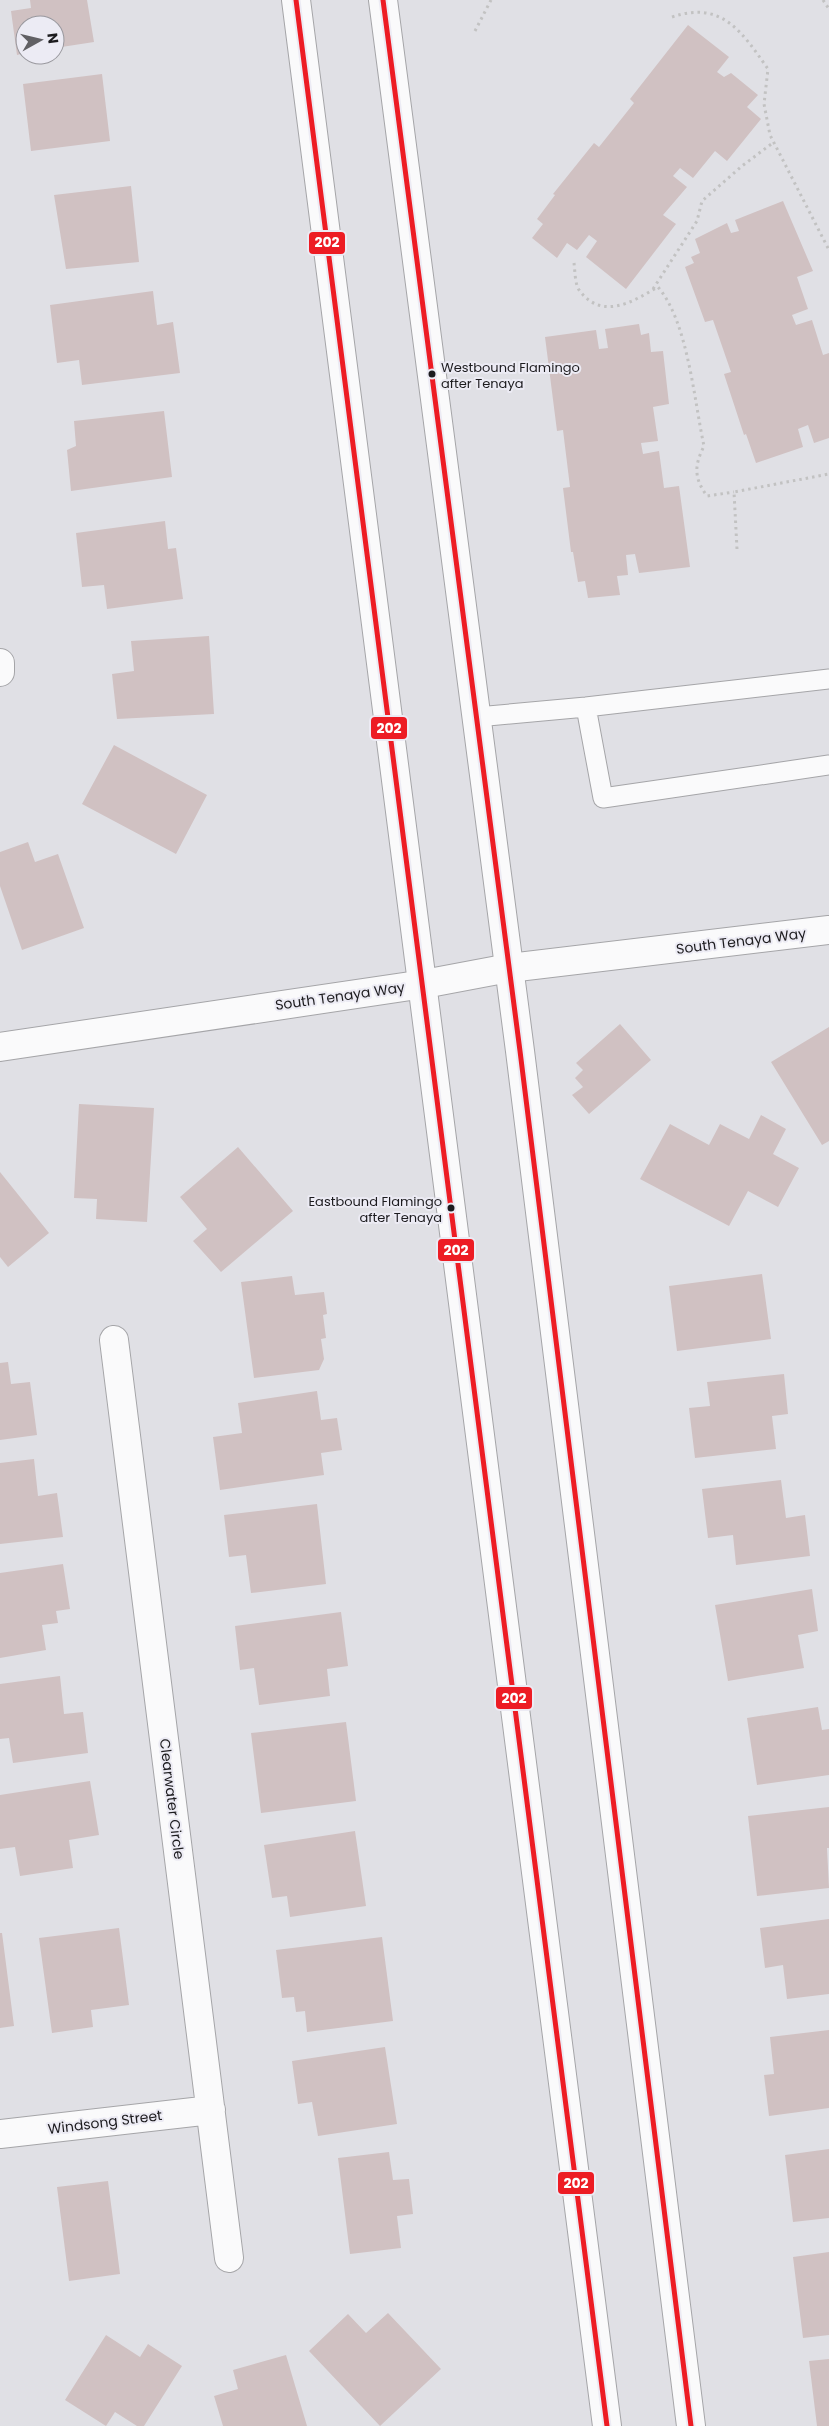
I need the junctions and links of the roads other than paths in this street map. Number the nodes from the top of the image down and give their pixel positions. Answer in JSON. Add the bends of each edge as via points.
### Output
{"nodes":[{"id":1,"x":296,"y":0,"type":"edge"},
{"id":2,"x":383,"y":0,"type":"edge"},
{"id":3,"x":0,"y":663,"type":"edge"},
{"id":4,"x":0,"y":672,"type":"edge"},
{"id":5,"x":829,"y":679,"type":"edge"},
{"id":6,"x":586,"y":707,"type":"junction"},
{"id":7,"x":477,"y":717,"type":"junction"},
{"id":8,"x":829,"y":765,"type":"edge"},
{"id":9,"x":829,"y":930,"type":"edge"},
{"id":10,"x":509,"y":968,"type":"junction"},
{"id":11,"x":424,"y":984,"type":"junction"},
{"id":12,"x":0,"y":1046,"type":"edge"},
{"id":13,"x":114,"y":1340,"type":"dead end"},
{"id":14,"x":211,"y":2110,"type":"junction"},
{"id":15,"x":0,"y":2134,"type":"edge"},
{"id":16,"x":230,"y":2258,"type":"dead end"},
{"id":17,"x":607,"y":2426,"type":"edge"},
{"id":18,"x":691,"y":2426,"type":"edge"}],
"edges":[{"from":1,"to":11,"type":"main road"},
{"from":2,"to":7,"type":"main road"},
{"from":3,"to":4,"type":"main road"},
{"from":5,"to":6,"type":"lane"},
{"from":6,"to":7,"type":"lane"},
{"from":6,"to":8,"type":"lane","via":[[603,798]]},
{"from":7,"to":10,"type":"main road"},
{"from":9,"to":10,"type":"main road","name":"South Tenaya Way"},
{"from":10,"to":11,"type":"main road","name":"South Tenaya Way"},
{"from":10,"to":18,"type":"main road"},
{"from":11,"to":12,"type":"main road","name":"South Tenaya Way"},
{"from":11,"to":17,"type":"main road"},
{"from":13,"to":14,"type":"main road","name":"Clearwater Circle"},
{"from":14,"to":15,"type":"main road","name":"Windsong Street"},
{"from":14,"to":16,"type":"main road","name":"Clearwater Circle"}]}
